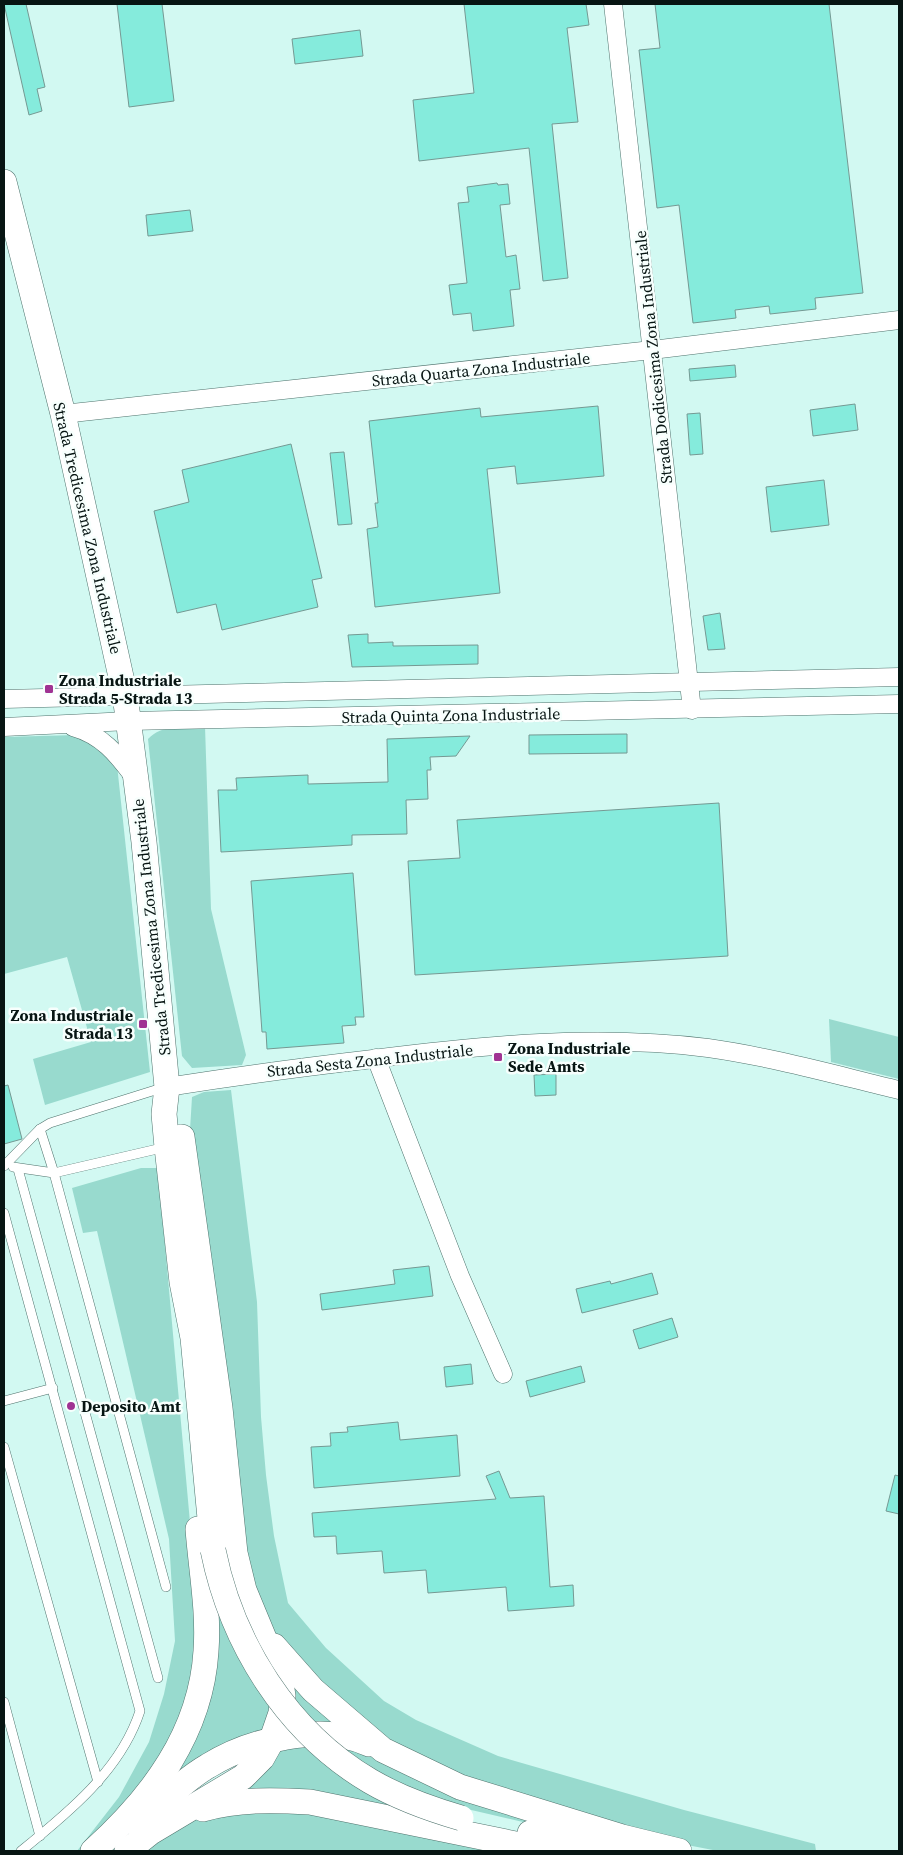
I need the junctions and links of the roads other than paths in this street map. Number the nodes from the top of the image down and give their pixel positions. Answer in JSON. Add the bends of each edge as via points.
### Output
{"nodes":[{"id":1,"x":613,"y":4,"type":"edge"},
{"id":2,"x":4,"y":182,"type":"edge"},
{"id":3,"x":899,"y":320,"type":"edge"},
{"id":4,"x":652,"y":350,"type":"junction"},
{"id":5,"x":63,"y":414,"type":"junction"},
{"id":6,"x":899,"y":678,"type":"edge"},
{"id":7,"x":794,"y":680,"type":"junction"},
{"id":8,"x":689,"y":683,"type":"junction"},
{"id":9,"x":125,"y":695,"type":"junction"},
{"id":10,"x":4,"y":699,"type":"edge"},
{"id":11,"x":899,"y":704,"type":"edge"},
{"id":12,"x":795,"y":707,"type":"junction"},
{"id":13,"x":692,"y":710,"type":"junction"},
{"id":14,"x":129,"y":721,"type":"junction"},
{"id":15,"x":65,"y":725,"type":"junction"},
{"id":16,"x":4,"y":727,"type":"edge"},
{"id":17,"x":136,"y":779,"type":"junction"},
{"id":18,"x":376,"y":1058,"type":"junction"},
{"id":19,"x":167,"y":1087,"type":"junction"},
{"id":20,"x":899,"y":1090,"type":"edge"},
{"id":21,"x":40,"y":1129,"type":"junction"},
{"id":22,"x":167,"y":1147,"type":"junction"},
{"id":23,"x":4,"y":1165,"type":"edge"},
{"id":24,"x":18,"y":1169,"type":"junction"},
{"id":25,"x":54,"y":1173,"type":"junction"},
{"id":26,"x":4,"y":1213,"type":"edge"},
{"id":27,"x":182,"y":1282,"type":"junction"},
{"id":28,"x":502,"y":1374,"type":"dead end"},
{"id":29,"x":53,"y":1388,"type":"junction"},
{"id":30,"x":4,"y":1401,"type":"edge"},
{"id":31,"x":4,"y":1447,"type":"edge"},
{"id":32,"x":166,"y":1587,"type":"dead end"},
{"id":33,"x":253,"y":1617,"type":"junction"},
{"id":34,"x":158,"y":1678,"type":"dead end"},
{"id":35,"x":4,"y":1702,"type":"edge"},
{"id":36,"x":271,"y":1742,"type":"junction"},
{"id":37,"x":383,"y":1750,"type":"junction"},
{"id":38,"x":98,"y":1782,"type":"junction"},
{"id":39,"x":176,"y":1816,"type":"junction"},
{"id":40,"x":40,"y":1836,"type":"junction"},
{"id":41,"x":21,"y":1851,"type":"edge"},
{"id":42,"x":93,"y":1851,"type":"edge"},
{"id":43,"x":105,"y":1851,"type":"edge"},
{"id":44,"x":127,"y":1851,"type":"edge"},
{"id":45,"x":550,"y":1851,"type":"edge"},
{"id":46,"x":614,"y":1851,"type":"edge"},
{"id":47,"x":679,"y":1851,"type":"edge"}],
"edges":[{"from":1,"to":4,"type":"street","name":"Strada Dodicesima Zona Industriale"},
{"from":2,"to":5,"type":"main road","name":"Strada Tredicesima Zona Industriale"},
{"from":3,"to":4,"type":"street","name":"Strada Quarta Zona Industriale"},
{"from":4,"to":5,"type":"street","name":"Strada Quarta Zona Industriale"},
{"from":4,"to":8,"type":"street","name":"Strada Dodicesima Zona Industriale"},
{"from":5,"to":9,"type":"main road","name":"Strada Tredicesima Zona Industriale"},
{"from":6,"to":7,"type":"street","name":"Strada Quinta Zona Industriale"},
{"from":7,"to":8,"type":"street","name":"Strada Quinta Zona Industriale"},
{"from":7,"to":12,"type":"street"},
{"from":8,"to":9,"type":"street","name":"Strada Quinta Zona Industriale"},
{"from":8,"to":13,"type":"street","name":"Strada Dodicesima Zona Industriale"},
{"from":9,"to":10,"type":"street","name":"Strada Quinta Zona Industriale"},
{"from":9,"to":14,"type":"main road","name":"Strada Tredicesima Zona Industriale"},
{"from":11,"to":12,"type":"street","name":"Strada Quinta Zona Industriale"},
{"from":12,"to":13,"type":"street","name":"Strada Quinta Zona Industriale"},
{"from":13,"to":14,"type":"street","name":"Strada Quinta Zona Industriale"},
{"from":14,"to":15,"type":"street","name":"Strada Quinta Zona Industriale"},
{"from":14,"to":17,"type":"main road","name":"Strada Tredicesima Zona Industriale"},
{"from":15,"to":16,"type":"street","name":"Strada Quinta Zona Industriale"},
{"from":15,"to":17,"type":"street","via":[[98,737],[119,756]]},
{"from":17,"to":19,"type":"main road","name":"Strada Tredicesima Zona Industriale"},
{"from":18,"to":19,"type":"street","name":"Strada Sesta Zona Industriale"},
{"from":18,"to":20,"type":"street","name":"Strada Sesta Zona Industriale","via":[[550,1042],[634,1042],[754,1056]]},
{"from":18,"to":28,"type":"street","via":[[460,1276]]},
{"from":19,"to":21,"type":"lane","via":[[50,1123]]},
{"from":19,"to":22,"type":"main road","via":[[164,1114]]},
{"from":19,"to":33,"type":"main road","via":[[179,1113],[220,1408],[235,1553]]},
{"from":21,"to":23,"type":"lane"},
{"from":21,"to":25,"type":"lane"},
{"from":22,"to":25,"type":"lane"},
{"from":22,"to":27,"type":"main road"},
{"from":23,"to":24,"type":"lane"},
{"from":24,"to":25,"type":"lane"},
{"from":24,"to":34,"type":"lane"},
{"from":25,"to":32,"type":"lane"},
{"from":26,"to":29,"type":"lane"},
{"from":27,"to":42,"type":"main road","via":[[182,1339],[206,1613],[203,1676],[199,1698],[177,1752],[139,1807]]},
{"from":27,"to":46,"type":"main road","bridge":true,"via":[[193,1338],[213,1550],[225,1594],[247,1646],[277,1698],[309,1734],[344,1764],[371,1782],[423,1806],[461,1818]]},
{"from":29,"to":30,"type":"lane"},
{"from":29,"to":38,"type":"lane","via":[[140,1711],[134,1731]]},
{"from":31,"to":38,"type":"lane"},
{"from":33,"to":36,"type":"main road","via":[[280,1677],[283,1696]]},
{"from":33,"to":37,"type":"main road","via":[[313,1690]]},
{"from":35,"to":40,"type":"lane"},
{"from":36,"to":37,"type":"main road","via":[[314,1734],[340,1735]]},
{"from":36,"to":39,"type":"main road","via":[[262,1758],[244,1777]]},
{"from":36,"to":43,"type":"main road","via":[[252,1746],[208,1766]]},
{"from":37,"to":47,"type":"main road","via":[[460,1786]]},
{"from":38,"to":40,"type":"lane"},
{"from":39,"to":44,"type":"main road"},
{"from":39,"to":45,"type":"main road","via":[[238,1801],[310,1802]]},
{"from":40,"to":41,"type":"lane"}]}
